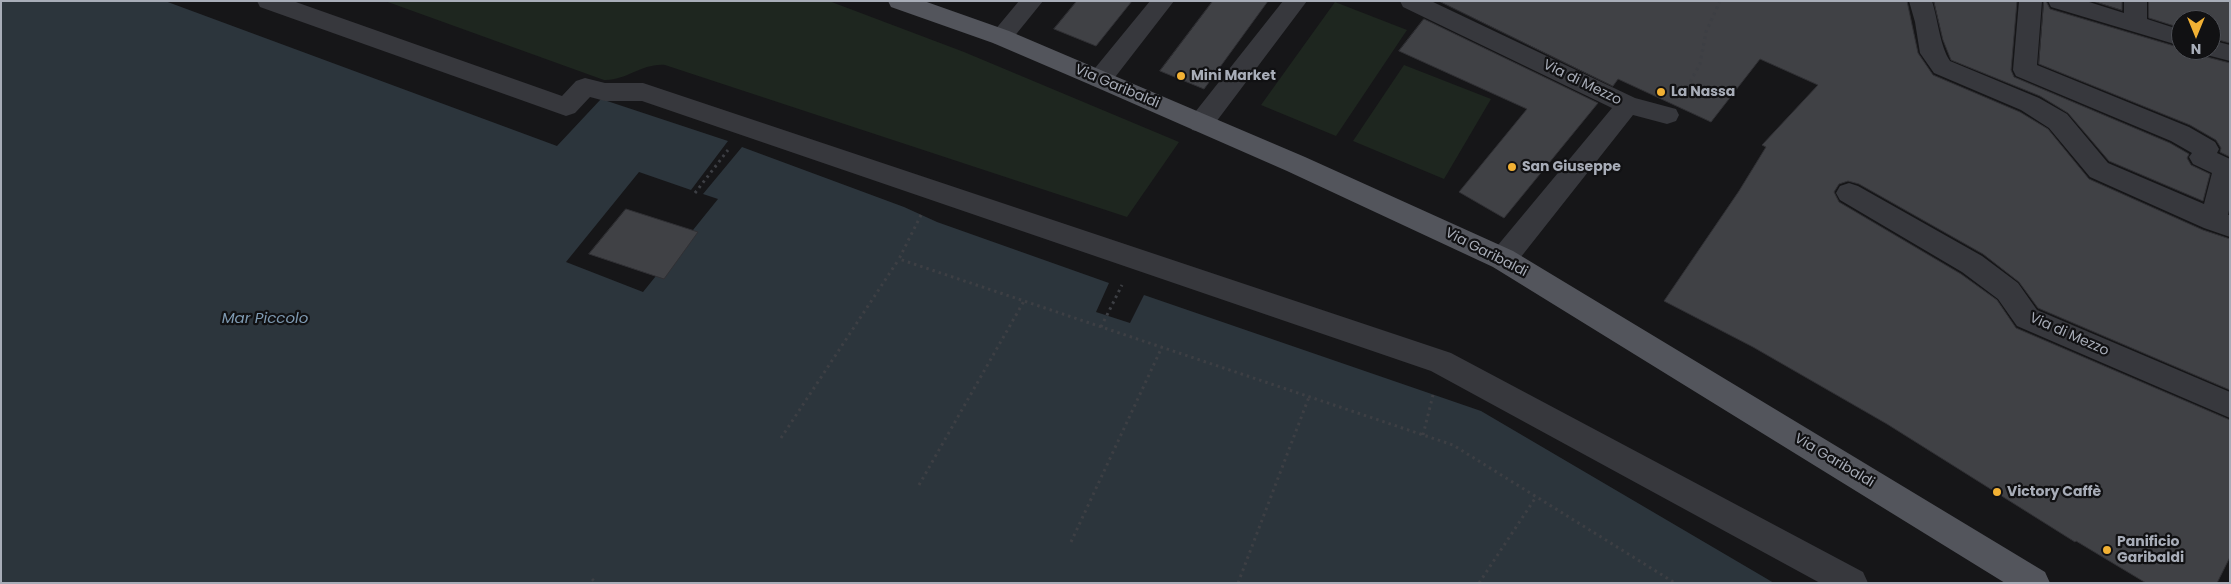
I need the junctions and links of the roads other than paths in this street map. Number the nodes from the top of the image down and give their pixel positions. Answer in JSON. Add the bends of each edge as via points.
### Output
{"nodes":[{"id":1,"x":268,"y":1,"type":"edge"},
{"id":2,"x":1032,"y":1,"type":"edge"},
{"id":3,"x":1163,"y":1,"type":"edge"},
{"id":4,"x":1296,"y":1,"type":"edge"},
{"id":5,"x":1411,"y":1,"type":"edge"},
{"id":6,"x":1920,"y":1,"type":"edge"},
{"id":7,"x":2030,"y":1,"type":"edge"},
{"id":8,"x":2059,"y":1,"type":"edge"},
{"id":9,"x":2136,"y":1,"type":"edge"},
{"id":10,"x":905,"y":2,"type":"edge"},
{"id":11,"x":2135,"y":24,"type":"junction"},
{"id":12,"x":2171,"y":35,"type":"edge"},
{"id":13,"x":1001,"y":37,"type":"junction"},
{"id":14,"x":1100,"y":79,"type":"junction"},
{"id":15,"x":2081,"y":95,"type":"junction"},
{"id":16,"x":1628,"y":105,"type":"junction"},
{"id":17,"x":1667,"y":115,"type":"road end"},
{"id":18,"x":2058,"y":120,"type":"junction"},
{"id":19,"x":1201,"y":122,"type":"junction"},
{"id":20,"x":1849,"y":193,"type":"dead end"},
{"id":21,"x":2221,"y":224,"type":"edge"},
{"id":22,"x":1503,"y":259,"type":"junction"},
{"id":23,"x":2230,"y":405,"type":"edge"},
{"id":24,"x":1852,"y":583,"type":"edge"},
{"id":25,"x":2034,"y":583,"type":"edge"}],
"edges":[{"from":1,"to":24,"type":"street","via":[[566,107],[585,87],[606,92],[643,92],[1441,362]]},
{"from":2,"to":13,"type":"street"},
{"from":3,"to":14,"type":"street"},
{"from":4,"to":19,"type":"street"},
{"from":5,"to":16,"type":"street","name":"Via di Mezzo"},
{"from":6,"to":18,"type":"street","via":[[1928,22],[1932,54],[1942,67],[2030,104]]},
{"from":7,"to":15,"type":"street","via":[[2025,70]]},
{"from":8,"to":11,"type":"street"},
{"from":9,"to":11,"type":"street"},
{"from":10,"to":13,"type":"main road","name":"Via Garibaldi"},
{"from":11,"to":12,"type":"street"},
{"from":13,"to":14,"type":"main road","name":"Via Garibaldi"},
{"from":14,"to":19,"type":"main road","name":"Via Garibaldi"},
{"from":15,"to":18,"type":"street"},
{"from":15,"to":21,"type":"street","via":[[2180,134],[2206,148],[2202,157],[2226,168]]},
{"from":16,"to":17,"type":"street"},
{"from":16,"to":22,"type":"street","name":"Via di Mezzo"},
{"from":18,"to":21,"type":"street","via":[[2099,170]]},
{"from":19,"to":22,"type":"main road","name":"Via Garibaldi"},
{"from":20,"to":23,"type":"street","name":"Via di Mezzo","via":[[1972,264],[2008,291],[2027,318]]},
{"from":22,"to":25,"type":"main road","name":"Via Garibaldi"}]}
